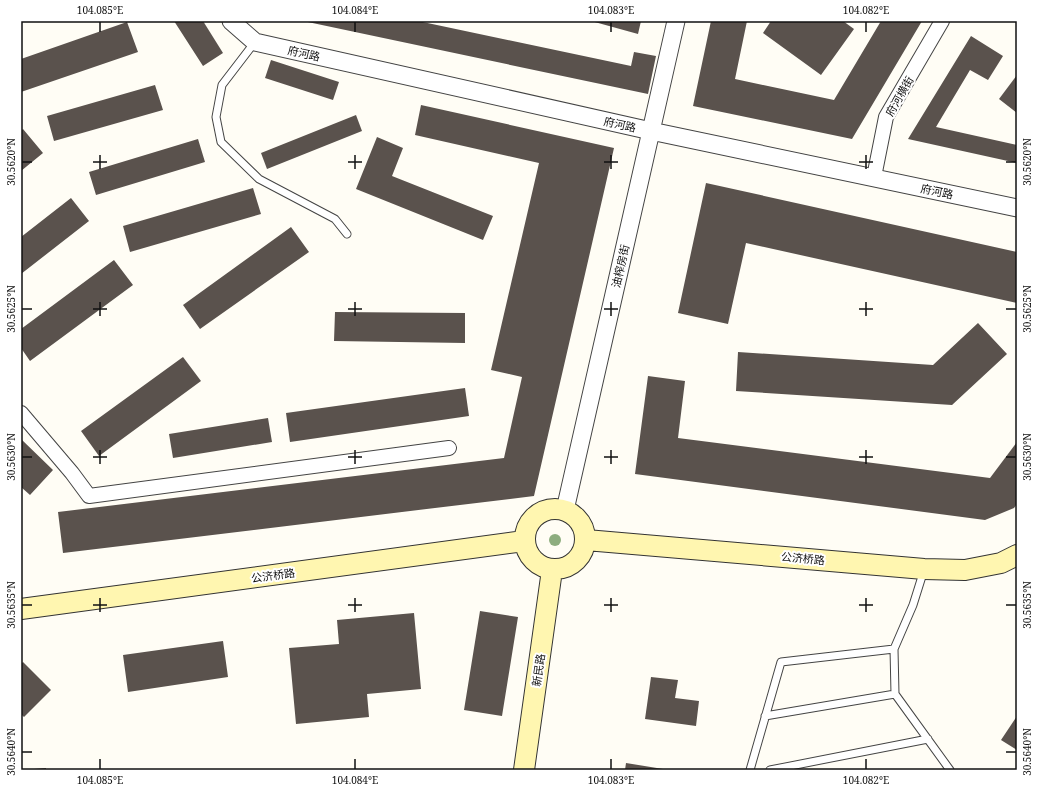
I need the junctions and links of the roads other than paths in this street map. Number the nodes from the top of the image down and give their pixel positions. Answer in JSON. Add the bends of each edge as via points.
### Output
{"nodes":[{"id":1,"x":231,"y":21,"type":"edge"},
{"id":2,"x":676,"y":21,"type":"edge"},
{"id":3,"x":942,"y":21,"type":"edge"},
{"id":4,"x":255,"y":42,"type":"junction"},
{"id":5,"x":651,"y":131,"type":"junction"},
{"id":6,"x":874,"y":177,"type":"junction"},
{"id":7,"x":1017,"y":208,"type":"edge"},
{"id":8,"x":347,"y":234,"type":"dead end"},
{"id":9,"x":21,"y":413,"type":"edge"},
{"id":10,"x":449,"y":448,"type":"dead end"},
{"id":11,"x":565,"y":510,"type":"junction"},
{"id":12,"x":586,"y":540,"type":"junction"},
{"id":13,"x":524,"y":541,"type":"junction"},
{"id":14,"x":1017,"y":555,"type":"edge"},
{"id":15,"x":924,"y":569,"type":"junction"},
{"id":16,"x":552,"y":570,"type":"junction"},
{"id":17,"x":21,"y":609,"type":"edge"},
{"id":18,"x":894,"y":649,"type":"junction"},
{"id":19,"x":895,"y":694,"type":"junction"},
{"id":20,"x":765,"y":716,"type":"junction"},
{"id":21,"x":928,"y":739,"type":"junction"},
{"id":22,"x":524,"y":770,"type":"edge"},
{"id":23,"x":750,"y":770,"type":"edge"},
{"id":24,"x":770,"y":770,"type":"edge"},
{"id":25,"x":950,"y":770,"type":"edge"}],
"edges":[{"from":1,"to":4,"type":"street","name":"府河路"},
{"from":2,"to":5,"type":"street","name":"油榨房街"},
{"from":3,"to":6,"type":"street","name":"府河横街","via":[[886,117]]},
{"from":4,"to":5,"type":"street","name":"府河路"},
{"from":4,"to":8,"type":"lane","via":[[222,85],[216,117],[221,142],[259,179],[335,219]]},
{"from":5,"to":6,"type":"street","name":"府河路"},
{"from":5,"to":11,"type":"street","name":"油榨房街"},
{"from":6,"to":7,"type":"street","name":"府河路"},
{"from":9,"to":10,"type":"street","via":[[88,496]]},
{"from":11,"to":12,"type":"main road","via":[[580,522]]},
{"from":11,"to":13,"type":"main road","via":[[545,510],[537,515],[530,521]]},
{"from":12,"to":15,"type":"main road","name":"公济桥路"},
{"from":12,"to":16,"type":"main road","via":[[580,558],[572,565]]},
{"from":13,"to":16,"type":"main road","via":[[533,561]]},
{"from":13,"to":17,"type":"main road","name":"公济桥路"},
{"from":14,"to":15,"type":"main road","name":"公济桥路","via":[[1002,563],[965,570]]},
{"from":15,"to":18,"type":"lane","via":[[913,605]]},
{"from":16,"to":22,"type":"main road","name":"新民路"},
{"from":18,"to":19,"type":"lane"},
{"from":18,"to":20,"type":"lane","via":[[782,662]]},
{"from":19,"to":20,"type":"lane"},
{"from":19,"to":21,"type":"lane"},
{"from":20,"to":23,"type":"lane"},
{"from":21,"to":24,"type":"lane"},
{"from":21,"to":25,"type":"lane"}]}
